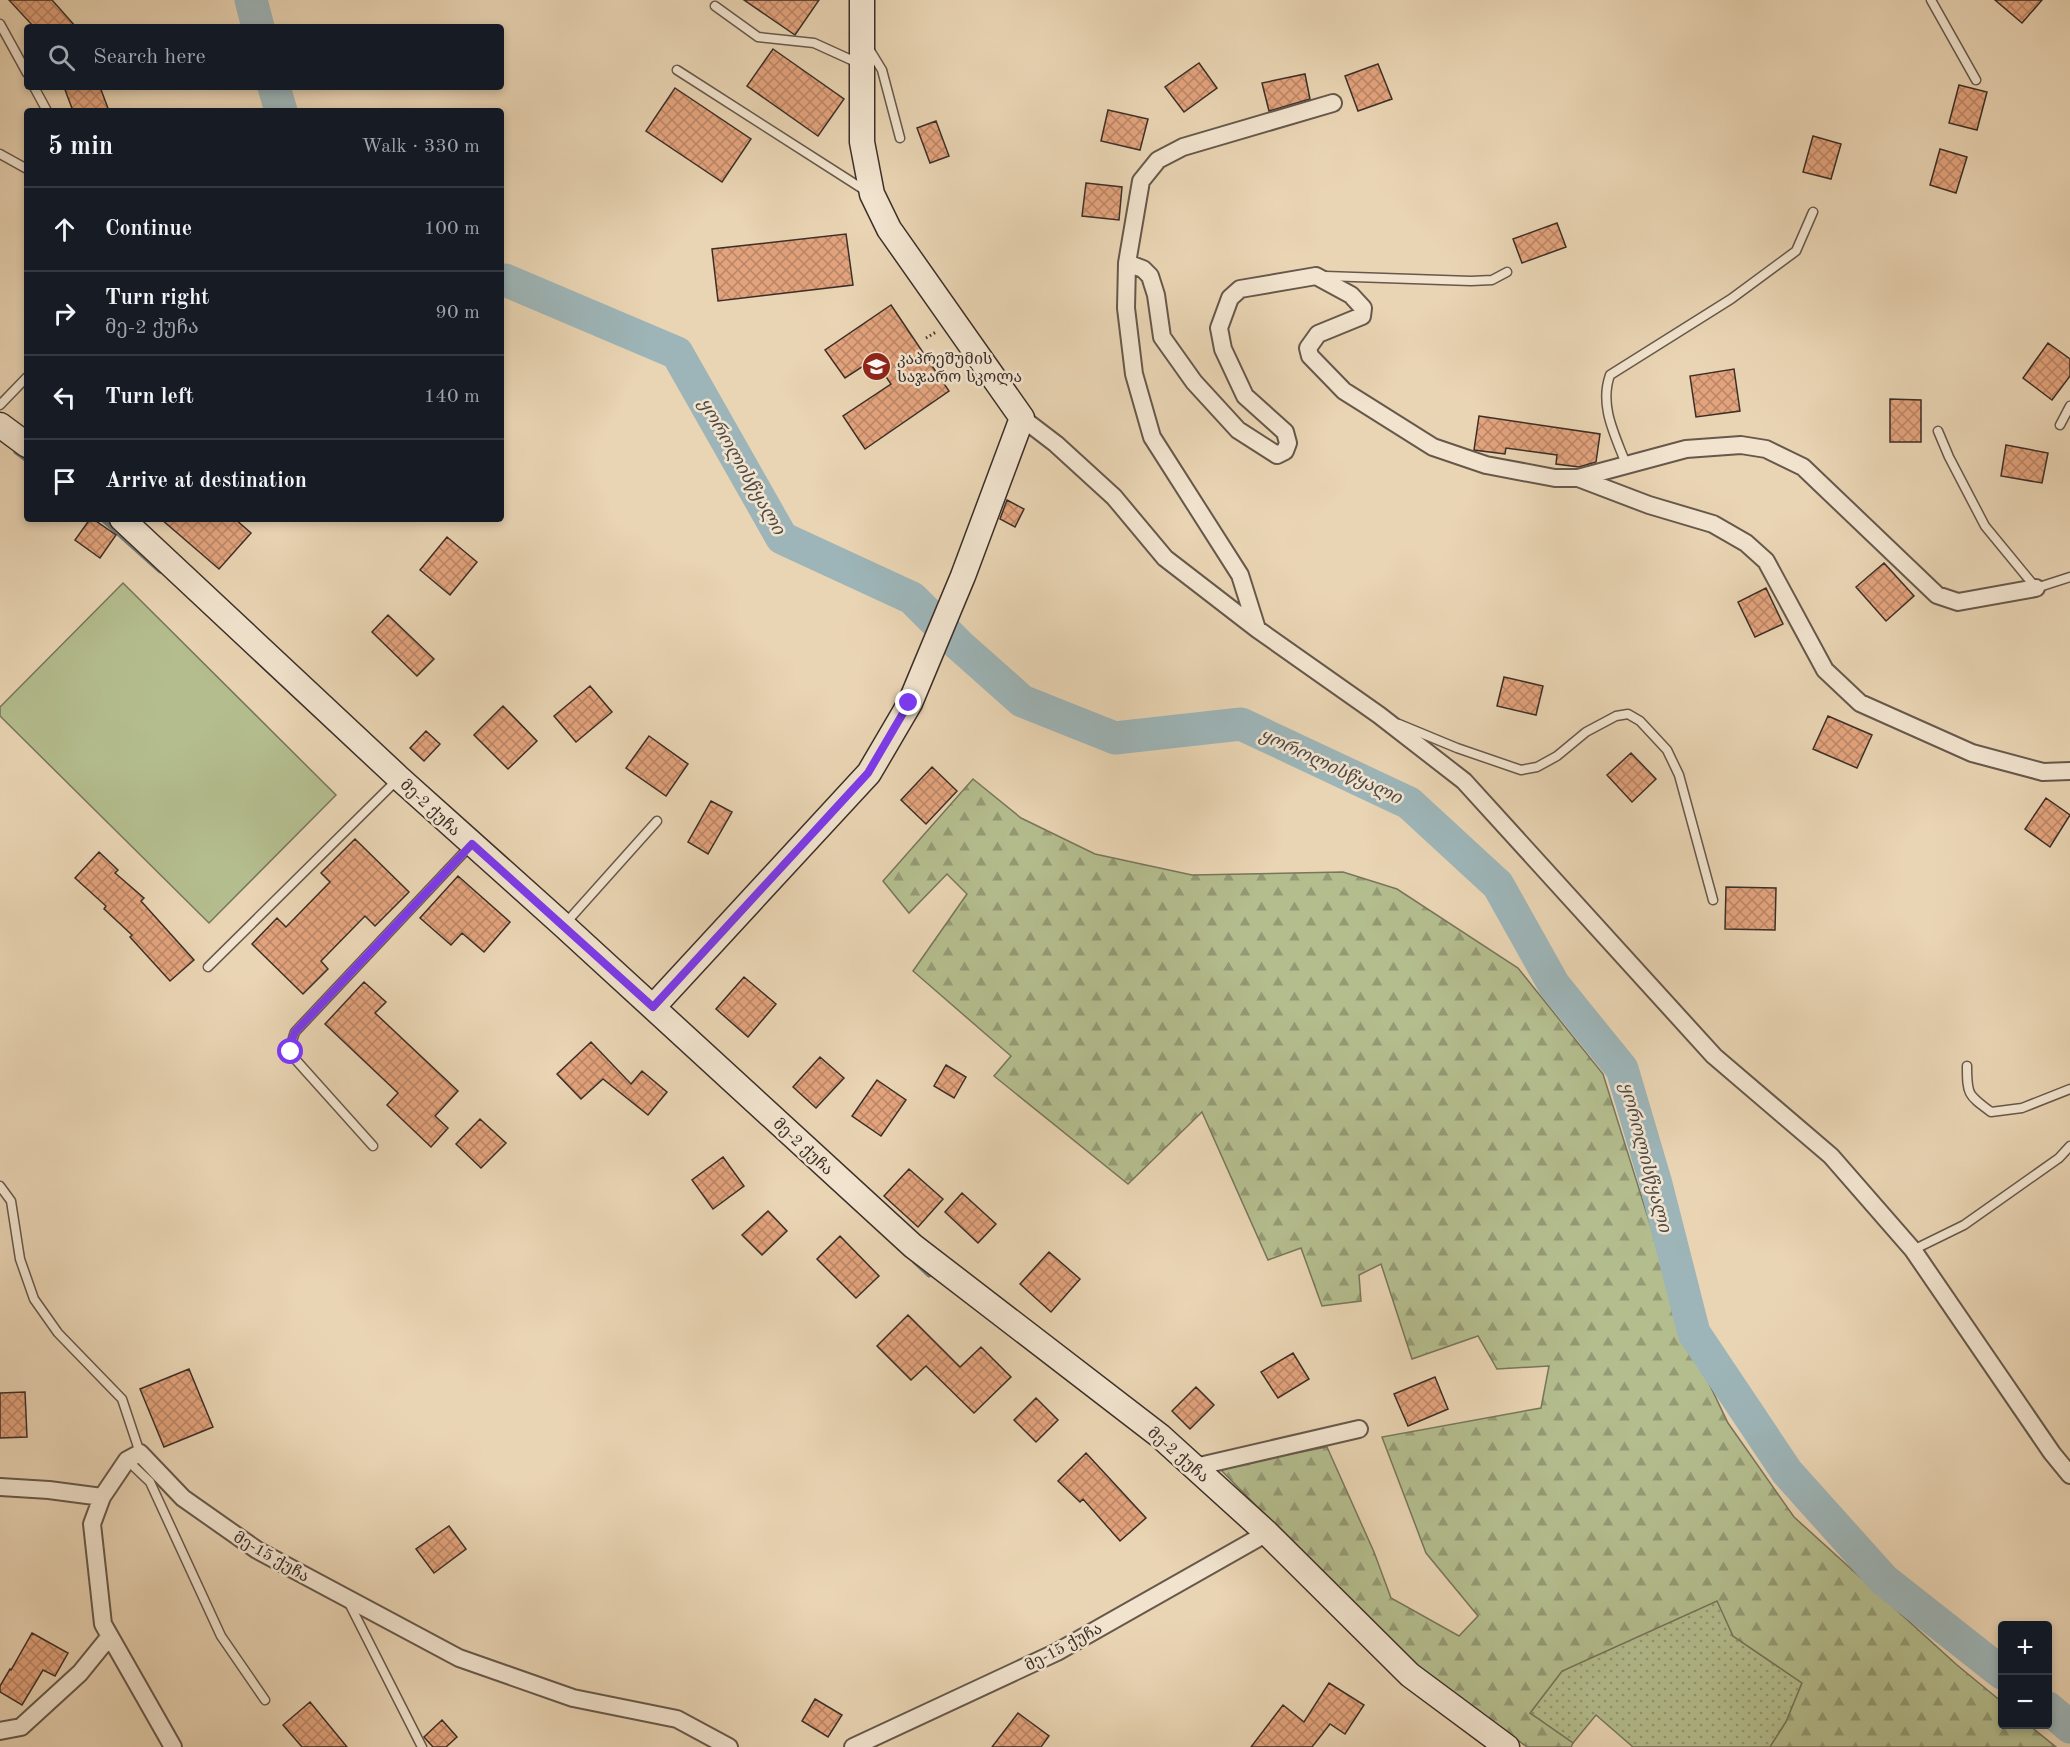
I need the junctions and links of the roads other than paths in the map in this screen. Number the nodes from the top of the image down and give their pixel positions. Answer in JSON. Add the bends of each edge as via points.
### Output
{"nodes":[{"id":1,"x":862,"y":0,"type":"edge"},
{"id":2,"x":1932,"y":0,"type":"edge"},
{"id":3,"x":715,"y":6,"type":"dead end"},
{"id":4,"x":0,"y":24,"type":"edge"},
{"id":5,"x":863,"y":39,"type":"junction"},
{"id":6,"x":861,"y":64,"type":"junction"},
{"id":7,"x":24,"y":68,"type":"edge"},
{"id":8,"x":677,"y":70,"type":"dead end"},
{"id":9,"x":1976,"y":80,"type":"dead end"},
{"id":10,"x":36,"y":90,"type":"edge"},
{"id":11,"x":1333,"y":103,"type":"dead end"},
{"id":12,"x":45,"y":108,"type":"edge"},
{"id":13,"x":900,"y":138,"type":"dead end"},
{"id":14,"x":0,"y":154,"type":"edge"},
{"id":15,"x":24,"y":167,"type":"edge"},
{"id":16,"x":872,"y":194,"type":"junction"},
{"id":17,"x":1813,"y":212,"type":"dead end"},
{"id":18,"x":1127,"y":263,"type":"junction"},
{"id":19,"x":1507,"y":272,"type":"dead end"},
{"id":20,"x":1316,"y":276,"type":"junction"},
{"id":21,"x":24,"y":380,"type":"edge"},
{"id":22,"x":0,"y":405,"type":"edge"},
{"id":23,"x":2070,"y":406,"type":"edge"},
{"id":24,"x":1022,"y":418,"type":"junction"},
{"id":25,"x":0,"y":425,"type":"edge"},
{"id":26,"x":2060,"y":425,"type":"dead end"},
{"id":27,"x":1938,"y":431,"type":"dead end"},
{"id":28,"x":24,"y":443,"type":"edge"},
{"id":29,"x":1626,"y":464,"type":"junction"},
{"id":30,"x":1578,"y":477,"type":"junction"},
{"id":31,"x":125,"y":522,"type":"edge"},
{"id":32,"x":2070,"y":577,"type":"edge"},
{"id":33,"x":2036,"y":588,"type":"junction"},
{"id":34,"x":1257,"y":629,"type":"junction"},
{"id":35,"x":1379,"y":715,"type":"junction"},
{"id":36,"x":2070,"y":771,"type":"edge"},
{"id":37,"x":399,"y":778,"type":"junction"},
{"id":38,"x":657,"y":822,"type":"dead end"},
{"id":39,"x":472,"y":844,"type":"junction"},
{"id":40,"x":1713,"y":900,"type":"dead end"},
{"id":41,"x":563,"y":925,"type":"junction"},
{"id":42,"x":208,"y":967,"type":"dead end"},
{"id":43,"x":653,"y":1007,"type":"junction"},
{"id":44,"x":1967,"y":1066,"type":"dead end"},
{"id":45,"x":2070,"y":1089,"type":"edge"},
{"id":46,"x":373,"y":1146,"type":"dead end"},
{"id":47,"x":2070,"y":1146,"type":"edge"},
{"id":48,"x":0,"y":1186,"type":"edge"},
{"id":49,"x":1913,"y":1250,"type":"junction"},
{"id":50,"x":1359,"y":1429,"type":"dead end"},
{"id":51,"x":2052,"y":1453,"type":"junction"},
{"id":52,"x":2070,"y":1453,"type":"edge"},
{"id":53,"x":134,"y":1457,"type":"junction"},
{"id":54,"x":1195,"y":1467,"type":"junction"},
{"id":55,"x":2070,"y":1475,"type":"edge"},
{"id":56,"x":0,"y":1487,"type":"edge"},
{"id":57,"x":102,"y":1497,"type":"junction"},
{"id":58,"x":1267,"y":1533,"type":"junction"},
{"id":59,"x":347,"y":1598,"type":"junction"},
{"id":60,"x":110,"y":1636,"type":"junction"},
{"id":61,"x":266,"y":1700,"type":"dead end"},
{"id":62,"x":0,"y":1731,"type":"edge"},
{"id":63,"x":172,"y":1747,"type":"edge"},
{"id":64,"x":422,"y":1747,"type":"edge"},
{"id":65,"x":729,"y":1747,"type":"edge"},
{"id":66,"x":853,"y":1747,"type":"edge"},
{"id":67,"x":1507,"y":1747,"type":"edge"}],
"edges":[{"from":1,"to":5,"type":"street"},
{"from":2,"to":9,"type":"lane"},
{"from":3,"to":6,"type":"lane","via":[[758,37],[814,43]]},
{"from":4,"to":7,"type":"lane"},
{"from":5,"to":6,"type":"street"},
{"from":5,"to":13,"type":"lane","via":[[882,70]]},
{"from":6,"to":16,"type":"street","via":[[862,142]]},
{"from":8,"to":16,"type":"lane"},
{"from":10,"to":12,"type":"lane"},
{"from":11,"to":18,"type":"street","via":[[1183,147],[1158,160],[1141,181]]},
{"from":14,"to":15,"type":"lane"},
{"from":16,"to":24,"type":"street","via":[[890,229]]},
{"from":17,"to":29,"type":"lane","via":[[1796,251],[1731,298],[1610,375],[1605,388],[1609,420]]},
{"from":18,"to":20,"type":"street","via":[[1150,276],[1162,337],[1194,382],[1238,429],[1277,455],[1285,451],[1285,432],[1245,396],[1223,349],[1219,327],[1230,298],[1240,289]]},
{"from":18,"to":34,"type":"street","via":[[1126,308],[1134,374],[1152,437],[1240,575]]},
{"from":19,"to":20,"type":"lane","via":[[1492,280],[1472,281]]},
{"from":20,"to":30,"type":"street","via":[[1351,295],[1364,308],[1362,316],[1318,334],[1308,348],[1310,356],[1344,391],[1433,447],[1486,465],[1555,478]]},
{"from":21,"to":22,"type":"lane"},
{"from":23,"to":26,"type":"lane"},
{"from":24,"to":34,"type":"street","via":[[1114,497],[1165,558]]},
{"from":24,"to":43,"type":"street","via":[[963,576],[909,703],[868,773]]},
{"from":25,"to":28,"type":"street"},
{"from":27,"to":33,"type":"lane","via":[[1985,526]]},
{"from":29,"to":30,"type":"street"},
{"from":29,"to":33,"type":"street","via":[[1686,449],[1741,445],[1766,449],[1803,467],[1937,596],[1958,602]]},
{"from":30,"to":36,"type":"street","via":[[1713,525],[1746,543],[1766,561],[1825,670],[1860,703],[1971,753],[2043,772]]},
{"from":31,"to":37,"type":"street","name":"მე-2 ქუჩა"},
{"from":32,"to":33,"type":"lane"},
{"from":34,"to":35,"type":"street"},
{"from":35,"to":40,"type":"lane","via":[[1521,770],[1537,767],[1586,732],[1628,714],[1667,750],[1679,776]]},
{"from":35,"to":49,"type":"street","via":[[1464,781],[1714,1056],[1831,1156]]},
{"from":37,"to":39,"type":"street","name":"მე-2 ქუჩა"},
{"from":37,"to":42,"type":"lane"},
{"from":38,"to":41,"type":"lane"},
{"from":39,"to":41,"type":"street","name":"მე-2 ქუჩა"},
{"from":39,"to":46,"type":"lane","via":[[295,1032],[291,1043],[295,1059]]},
{"from":41,"to":43,"type":"street","name":"მე-2 ქუჩა"},
{"from":43,"to":54,"type":"street","name":"მე-2 ქუჩა","via":[[913,1246]]},
{"from":44,"to":45,"type":"lane","via":[[1967,1088],[1972,1098],[1991,1112],[2022,1108]]},
{"from":47,"to":49,"type":"lane","via":[[2059,1158],[1964,1225]]},
{"from":48,"to":53,"type":"lane","via":[[11,1201],[20,1259],[34,1299],[58,1333],[122,1399]]},
{"from":49,"to":51,"type":"street"},
{"from":50,"to":54,"type":"street"},
{"from":51,"to":52,"type":"street"},
{"from":51,"to":55,"type":"street"},
{"from":53,"to":57,"type":"street"},
{"from":53,"to":59,"type":"street","name":"მე-15 ქუჩა","via":[[183,1498],[257,1550]]},
{"from":53,"to":61,"type":"lane","via":[[150,1482],[221,1636]]},
{"from":54,"to":58,"type":"street","name":"მე-2 ქუჩა"},
{"from":56,"to":57,"type":"street"},
{"from":57,"to":60,"type":"street","via":[[92,1524],[103,1624]]},
{"from":58,"to":66,"type":"street","name":"მე-15 ქუჩა","via":[[1057,1652]]},
{"from":58,"to":67,"type":"street","name":"მე-2 ქუჩა","via":[[1410,1675]]},
{"from":59,"to":64,"type":"lane"},
{"from":59,"to":65,"type":"street","name":"მე-15 ქუჩა","via":[[459,1658],[573,1698],[677,1719]]},
{"from":60,"to":62,"type":"street","via":[[80,1672],[21,1726]]},
{"from":60,"to":63,"type":"street"}]}
